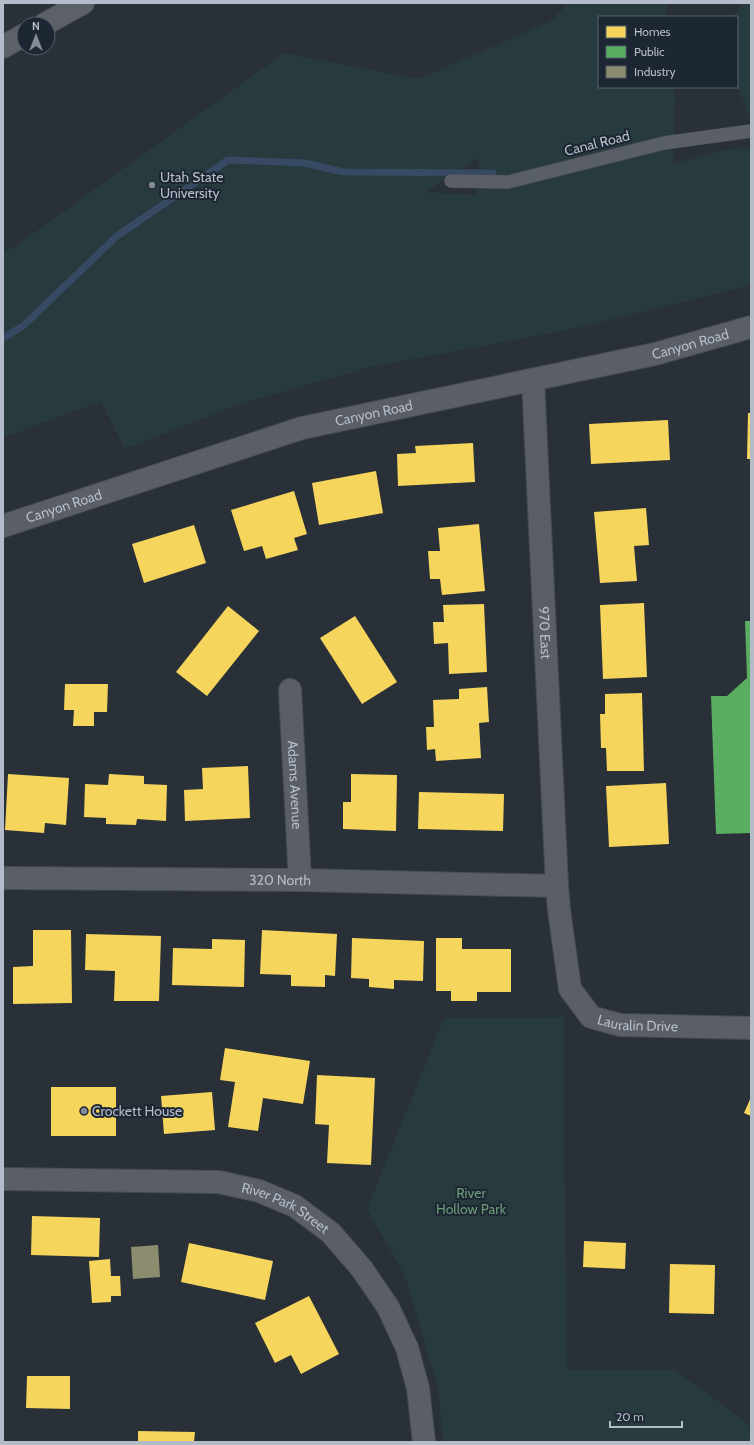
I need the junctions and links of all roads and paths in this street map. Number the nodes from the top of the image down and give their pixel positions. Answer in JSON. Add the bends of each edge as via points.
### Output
{"nodes":[{"id":1,"x":83,"y":3,"type":"edge"},
{"id":2,"x":56,"y":18,"type":"edge"},
{"id":3,"x":16,"y":40,"type":"edge"},
{"id":4,"x":3,"y":47,"type":"edge"},
{"id":5,"x":751,"y":131,"type":"edge"},
{"id":6,"x":451,"y":181,"type":"dead end"},
{"id":7,"x":751,"y":327,"type":"edge"},
{"id":8,"x":533,"y":380,"type":"junction"},
{"id":9,"x":3,"y":526,"type":"edge"},
{"id":10,"x":290,"y":690,"type":"dead end"},
{"id":11,"x":3,"y":878,"type":"edge"},
{"id":12,"x":300,"y":880,"type":"junction"},
{"id":13,"x":556,"y":886,"type":"junction"},
{"id":14,"x":751,"y":1028,"type":"edge"},
{"id":15,"x":3,"y":1179,"type":"edge"},
{"id":16,"x":424,"y":1442,"type":"edge"}],
"edges":[{"from":1,"to":2,"type":"main road"},
{"from":3,"to":4,"type":"main road"},
{"from":5,"to":6,"type":"lane","name":"Canal Road","via":[[664,143],[508,182]]},
{"from":7,"to":8,"type":"street","name":"Canyon Road","via":[[655,354]]},
{"from":8,"to":9,"type":"street","name":"Canyon Road","via":[[302,428]]},
{"from":8,"to":13,"type":"street","name":"970 East"},
{"from":10,"to":12,"type":"street","name":"Adams Avenue"},
{"from":11,"to":12,"type":"street","name":"320 North"},
{"from":12,"to":13,"type":"street","name":"320 North"},
{"from":13,"to":14,"type":"street","name":"Lauralin Drive","via":[[570,989],[591,1017],[620,1025]]},
{"from":15,"to":16,"type":"street","name":"River Park Street","via":[[219,1182],[258,1191],[295,1206],[331,1233],[362,1269],[388,1307],[407,1348],[418,1388]]}]}
